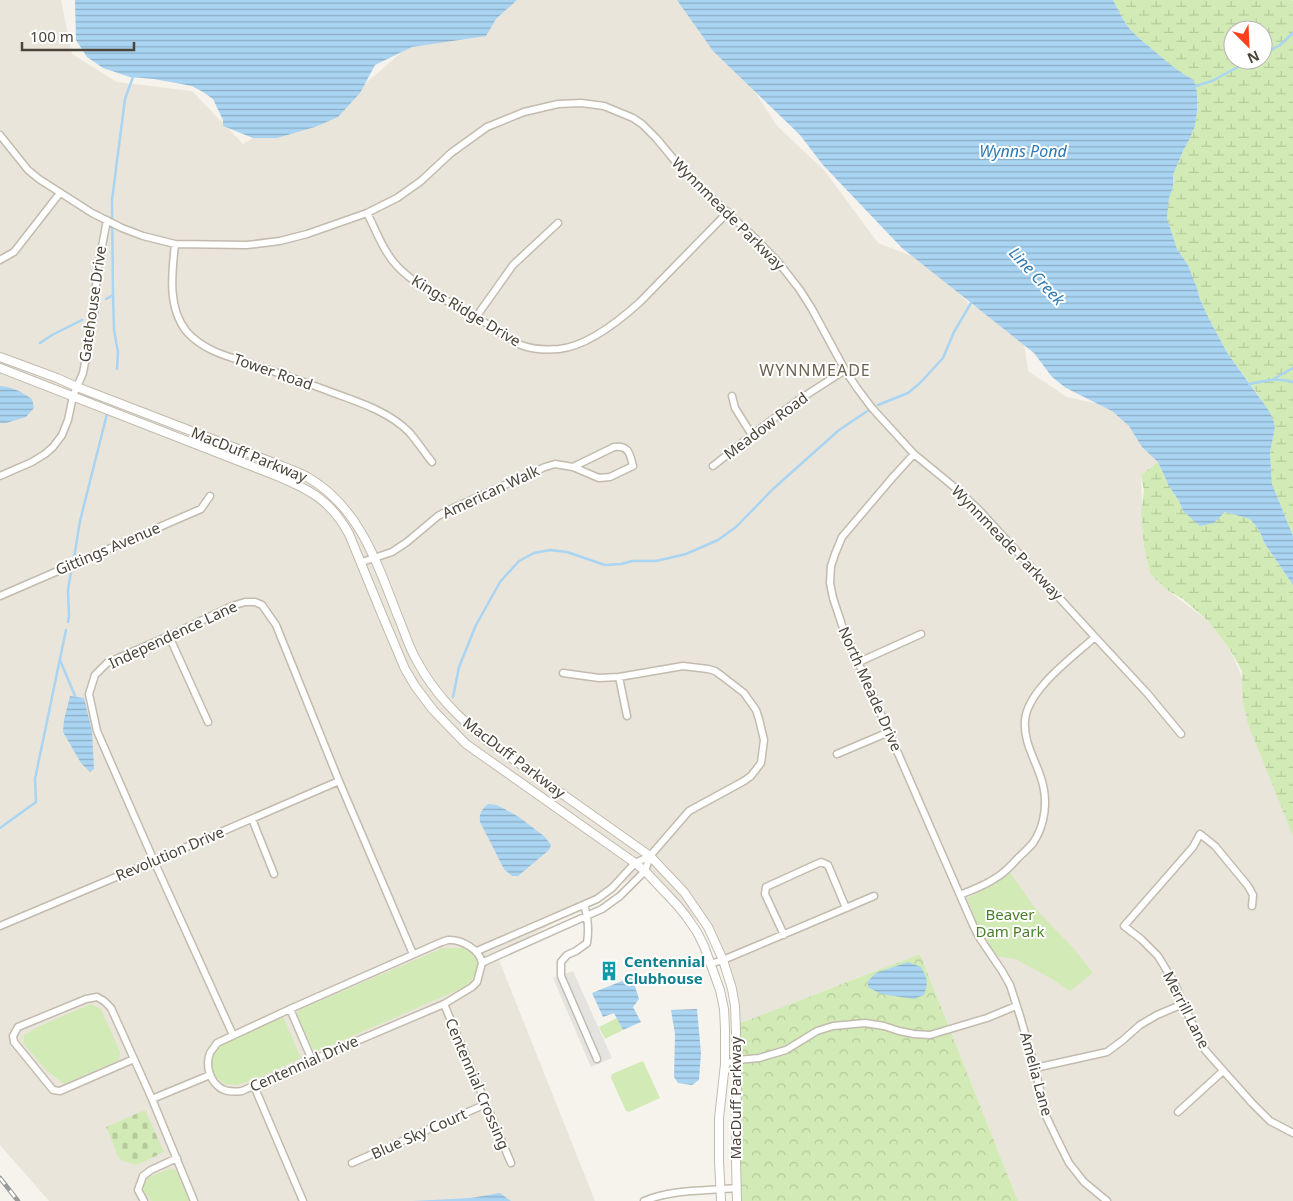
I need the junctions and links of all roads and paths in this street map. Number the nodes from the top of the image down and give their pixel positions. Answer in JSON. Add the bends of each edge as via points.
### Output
{"nodes":[{"id":1,"x":0,"y":135,"type":"edge"},
{"id":2,"x":60,"y":193,"type":"junction"},
{"id":3,"x":728,"y":212,"type":"junction"},
{"id":4,"x":367,"y":213,"type":"junction"},
{"id":5,"x":107,"y":220,"type":"junction"},
{"id":6,"x":558,"y":222,"type":"dead end"},
{"id":7,"x":175,"y":244,"type":"junction"},
{"id":8,"x":0,"y":260,"type":"edge"},
{"id":9,"x":476,"y":317,"type":"junction"},
{"id":10,"x":0,"y":357,"type":"edge"},
{"id":11,"x":0,"y":368,"type":"edge"},
{"id":12,"x":845,"y":370,"type":"junction"},
{"id":13,"x":77,"y":387,"type":"junction"},
{"id":14,"x":73,"y":396,"type":"junction"},
{"id":15,"x":732,"y":396,"type":"dead end"},
{"id":16,"x":752,"y":435,"type":"junction"},
{"id":17,"x":914,"y":454,"type":"junction"},
{"id":18,"x":432,"y":462,"type":"dead end"},
{"id":19,"x":713,"y":466,"type":"dead end"},
{"id":20,"x":573,"y":467,"type":"junction"},
{"id":21,"x":0,"y":476,"type":"edge"},
{"id":22,"x":210,"y":496,"type":"dead end"},
{"id":23,"x":375,"y":558,"type":"junction"},
{"id":24,"x":362,"y":562,"type":"junction"},
{"id":25,"x":0,"y":596,"type":"edge"},
{"id":26,"x":921,"y":634,"type":"dead end"},
{"id":27,"x":169,"y":636,"type":"junction"},
{"id":28,"x":1095,"y":638,"type":"junction"},
{"id":29,"x":859,"y":662,"type":"junction"},
{"id":30,"x":563,"y":673,"type":"dead end"},
{"id":31,"x":619,"y":676,"type":"junction"},
{"id":32,"x":627,"y":716,"type":"dead end"},
{"id":33,"x":208,"y":722,"type":"dead end"},
{"id":34,"x":889,"y":732,"type":"junction"},
{"id":35,"x":1181,"y":734,"type":"dead end"},
{"id":36,"x":837,"y":754,"type":"dead end"},
{"id":37,"x":339,"y":781,"type":"junction"},
{"id":38,"x":252,"y":819,"type":"junction"},
{"id":39,"x":650,"y":856,"type":"junction"},
{"id":40,"x":154,"y":861,"type":"junction"},
{"id":41,"x":635,"y":863,"type":"junction"},
{"id":42,"x":646,"y":871,"type":"junction"},
{"id":43,"x":274,"y":874,"type":"dead end"},
{"id":44,"x":960,"y":895,"type":"junction"},
{"id":45,"x":874,"y":896,"type":"dead end"},
{"id":46,"x":584,"y":905,"type":"junction"},
{"id":47,"x":1252,"y":906,"type":"dead end"},
{"id":48,"x":846,"y":908,"type":"junction"},
{"id":49,"x":587,"y":914,"type":"junction"},
{"id":50,"x":0,"y":926,"type":"edge"},
{"id":51,"x":784,"y":935,"type":"junction"},
{"id":52,"x":979,"y":937,"type":"joint"},
{"id":53,"x":477,"y":951,"type":"junction"},
{"id":54,"x":413,"y":954,"type":"junction"},
{"id":55,"x":723,"y":960,"type":"junction"},
{"id":56,"x":482,"y":963,"type":"junction"},
{"id":57,"x":710,"y":964,"type":"junction"},
{"id":58,"x":444,"y":1004,"type":"junction"},
{"id":59,"x":1183,"y":1004,"type":"junction"},
{"id":60,"x":1016,"y":1006,"type":"junction"},
{"id":61,"x":290,"y":1009,"type":"junction"},
{"id":62,"x":233,"y":1035,"type":"junction"},
{"id":63,"x":596,"y":1058,"type":"dead end"},
{"id":64,"x":134,"y":1059,"type":"junction"},
{"id":65,"x":312,"y":1060,"type":"junction"},
{"id":66,"x":737,"y":1060,"type":"junction"},
{"id":67,"x":725,"y":1064,"type":"junction"},
{"id":68,"x":1035,"y":1068,"type":"junction"},
{"id":69,"x":1223,"y":1071,"type":"junction"},
{"id":70,"x":210,"y":1076,"type":"junction"},
{"id":71,"x":254,"y":1086,"type":"junction"},
{"id":72,"x":152,"y":1099,"type":"junction"},
{"id":73,"x":486,"y":1104,"type":"junction"},
{"id":74,"x":1178,"y":1112,"type":"dead end"},
{"id":75,"x":1293,"y":1133,"type":"edge"},
{"id":76,"x":177,"y":1158,"type":"junction"},
{"id":77,"x":352,"y":1163,"type":"dead end"},
{"id":78,"x":511,"y":1163,"type":"dead end"},
{"id":79,"x":736,"y":1188,"type":"junction"},
{"id":80,"x":720,"y":1190,"type":"junction"},
{"id":81,"x":144,"y":1201,"type":"edge"},
{"id":82,"x":194,"y":1201,"type":"edge"},
{"id":83,"x":302,"y":1201,"type":"edge"},
{"id":84,"x":644,"y":1201,"type":"edge"},
{"id":85,"x":721,"y":1201,"type":"edge"},
{"id":86,"x":737,"y":1201,"type":"edge"},
{"id":87,"x":1107,"y":1201,"type":"edge"}],
"edges":[{"from":1,"to":2,"type":"street","name":"Wynnmeade Parkway","via":[[28,170]]},
{"from":2,"to":5,"type":"street","name":"Wynnmeade Parkway"},
{"from":2,"to":8,"type":"street","via":[[14,252]]},
{"from":3,"to":4,"type":"street","name":"Wynnmeade Parkway","via":[[686,174],[642,124],[604,106],[569,103],[524,112],[487,127],[451,153],[421,181]]},
{"from":3,"to":9,"type":"street","name":"Kings Ridge Drive","via":[[635,307],[592,338],[561,349],[531,349]]},
{"from":3,"to":12,"type":"street","name":"Wynnmeade Parkway","via":[[800,290]]},
{"from":4,"to":7,"type":"street","name":"Wynnmeade Parkway","via":[[280,241],[247,245]]},
{"from":4,"to":9,"type":"street","name":"Kings Ridge Drive","via":[[388,254],[404,273]]},
{"from":5,"to":7,"type":"street","name":"Wynnmeade Parkway","via":[[143,236]]},
{"from":5,"to":13,"type":"street","name":"Gatehouse Drive","via":[[97,273],[94,315],[83,373]]},
{"from":6,"to":9,"type":"street","via":[[513,265]]},
{"from":7,"to":18,"type":"street","name":"Tower Road","via":[[172,290],[187,332],[215,352],[379,411],[409,432]]},
{"from":10,"to":13,"type":"street","name":"MacDuff Parkway"},
{"from":11,"to":14,"type":"street","name":"MacDuff Parkway"},
{"from":12,"to":16,"type":"street","name":"Meadow Road"},
{"from":12,"to":17,"type":"street","name":"Wynnmeade Parkway","via":[[872,408]]},
{"from":13,"to":14,"type":"street","name":"Gatehouse Drive"},
{"from":13,"to":23,"type":"street","name":"MacDuff Parkway","via":[[309,478],[351,515]]},
{"from":14,"to":21,"type":"street","name":"Gatehouse Drive","via":[[68,420],[53,447],[32,462]]},
{"from":14,"to":24,"type":"street","name":"MacDuff Parkway","via":[[320,497],[343,523]]},
{"from":15,"to":16,"type":"street","via":[[735,408]]},
{"from":16,"to":19,"type":"street","name":"Meadow Road"},
{"from":17,"to":28,"type":"street","name":"Wynnmeade Parkway","via":[[980,511]]},
{"from":17,"to":29,"type":"street","name":"North Meade Drive","via":[[842,537],[831,566],[832,598]]},
{"from":20,"to":20,"type":"street","name":"American Walk","via":[[599,478],[610,477],[633,466],[630,454],[620,446]]},
{"from":20,"to":23,"type":"street","name":"American Walk","via":[[555,464],[545,467],[451,509],[392,552]]},
{"from":22,"to":25,"type":"street","name":"Gittings Avenue","via":[[201,509]]},
{"from":23,"to":24,"type":"street","name":"American Walk"},
{"from":23,"to":39,"type":"street","name":"MacDuff Parkway","via":[[416,659],[443,700],[486,740]]},
{"from":24,"to":41,"type":"street","name":"MacDuff Parkway","via":[[405,669],[433,710],[466,744]]},
{"from":26,"to":29,"type":"street"},
{"from":27,"to":33,"type":"street"},
{"from":27,"to":37,"type":"street","name":"Independence Lane","via":[[232,606],[245,602],[262,605],[276,625]]},
{"from":27,"to":40,"type":"street","name":"Independence Lane","via":[[107,663],[95,676],[89,694],[97,731]]},
{"from":28,"to":35,"type":"street","name":"Wynnmeade Parkway"},
{"from":28,"to":44,"type":"street","via":[[1048,679],[1029,706],[1025,720],[1028,744],[1042,778],[1045,803],[1042,824],[1033,842],[995,879]]},
{"from":29,"to":34,"type":"street","name":"North Meade Drive"},
{"from":30,"to":31,"type":"street","via":[[599,678]]},
{"from":31,"to":32,"type":"street"},
{"from":31,"to":39,"type":"street","via":[[683,666],[715,671],[750,700],[764,740],[761,763],[751,776],[690,811]]},
{"from":34,"to":36,"type":"street"},
{"from":34,"to":44,"type":"street","name":"North Meade Drive"},
{"from":37,"to":38,"type":"street","name":"Revolution Drive"},
{"from":37,"to":54,"type":"street","name":"Independence Lane"},
{"from":38,"to":40,"type":"street","name":"Revolution Drive"},
{"from":38,"to":43,"type":"street"},
{"from":39,"to":41,"type":"street"},
{"from":39,"to":42,"type":"street"},
{"from":39,"to":55,"type":"street","name":"MacDuff Parkway","via":[[698,910]]},
{"from":40,"to":50,"type":"street","name":"Revolution Drive"},
{"from":40,"to":62,"type":"street","name":"Independence Lane"},
{"from":41,"to":42,"type":"street","name":"MacDuff Parkway"},
{"from":41,"to":46,"type":"street","via":[[612,888]]},
{"from":42,"to":49,"type":"street","via":[[620,896]]},
{"from":42,"to":57,"type":"street","name":"MacDuff Parkway","via":[[686,916],[697,932]]},
{"from":44,"to":52,"type":"street","name":"North Meade Drive"},
{"from":45,"to":48,"type":"street"},
{"from":46,"to":49,"type":"street"},
{"from":46,"to":53,"type":"street"},
{"from":47,"to":59,"type":"street","name":"Merrill Lane","via":[[1254,895],[1248,886],[1215,846],[1200,834],[1193,847],[1124,926],[1158,956]]},
{"from":48,"to":51,"type":"street"},
{"from":48,"to":51,"type":"street","via":[[828,865],[821,862],[766,887]]},
{"from":49,"to":56,"type":"street"},
{"from":49,"to":63,"type":"street","via":[[587,943],[561,962],[561,976]]},
{"from":51,"to":55,"type":"street"},
{"from":52,"to":60,"type":"street","name":"Amelia Lane","via":[[1010,985]]},
{"from":53,"to":54,"type":"street","via":[[466,944],[448,940]]},
{"from":53,"to":56,"type":"street"},
{"from":54,"to":61,"type":"street"},
{"from":55,"to":57,"type":"street"},
{"from":55,"to":66,"type":"street","name":"MacDuff Parkway","via":[[735,1006]]},
{"from":56,"to":58,"type":"street","name":"Centennial Drive","via":[[477,982]]},
{"from":57,"to":67,"type":"street","name":"MacDuff Parkway","via":[[724,1009]]},
{"from":58,"to":65,"type":"street","name":"Centennial Drive"},
{"from":58,"to":73,"type":"street","name":"Centennial Crossing"},
{"from":59,"to":68,"type":"street","via":[[1140,1025],[1106,1052]]},
{"from":59,"to":69,"type":"street","name":"Merrill Lane","via":[[1205,1050]]},
{"from":60,"to":66,"type":"street","via":[[930,1035],[865,1023],[833,1026],[817,1031],[786,1050]]},
{"from":60,"to":68,"type":"street","name":"Amelia Lane"},
{"from":61,"to":62,"type":"street"},
{"from":61,"to":65,"type":"street"},
{"from":62,"to":70,"type":"street","via":[[217,1043],[210,1052]]},
{"from":64,"to":64,"type":"street","via":[[111,1008],[97,997],[18,1027],[13,1036],[14,1042],[53,1090],[60,1090]]},
{"from":64,"to":72,"type":"street"},
{"from":65,"to":71,"type":"street","name":"Centennial Drive"},
{"from":66,"to":67,"type":"street"},
{"from":66,"to":79,"type":"street","name":"MacDuff Parkway"},
{"from":67,"to":80,"type":"street","name":"MacDuff Parkway","via":[[719,1118]]},
{"from":68,"to":87,"type":"street","name":"Amelia Lane","via":[[1046,1116],[1069,1163],[1084,1182]]},
{"from":69,"to":74,"type":"street"},
{"from":69,"to":75,"type":"street","name":"Merrill Lane","via":[[1270,1121]]},
{"from":70,"to":71,"type":"street","name":"Centennial Drive","via":[[216,1084],[232,1092]]},
{"from":70,"to":72,"type":"street"},
{"from":71,"to":83,"type":"street"},
{"from":72,"to":76,"type":"street"},
{"from":73,"to":77,"type":"street","name":"Blue Sky Court"},
{"from":73,"to":78,"type":"street","name":"Centennial Crossing"},
{"from":76,"to":81,"type":"street","via":[[143,1176],[138,1190]]},
{"from":76,"to":82,"type":"street"},
{"from":79,"to":80,"type":"street"},
{"from":79,"to":86,"type":"street","name":"MacDuff Parkway"},
{"from":80,"to":84,"type":"street","via":[[678,1192]]},
{"from":80,"to":85,"type":"street","name":"MacDuff Parkway"}]}
